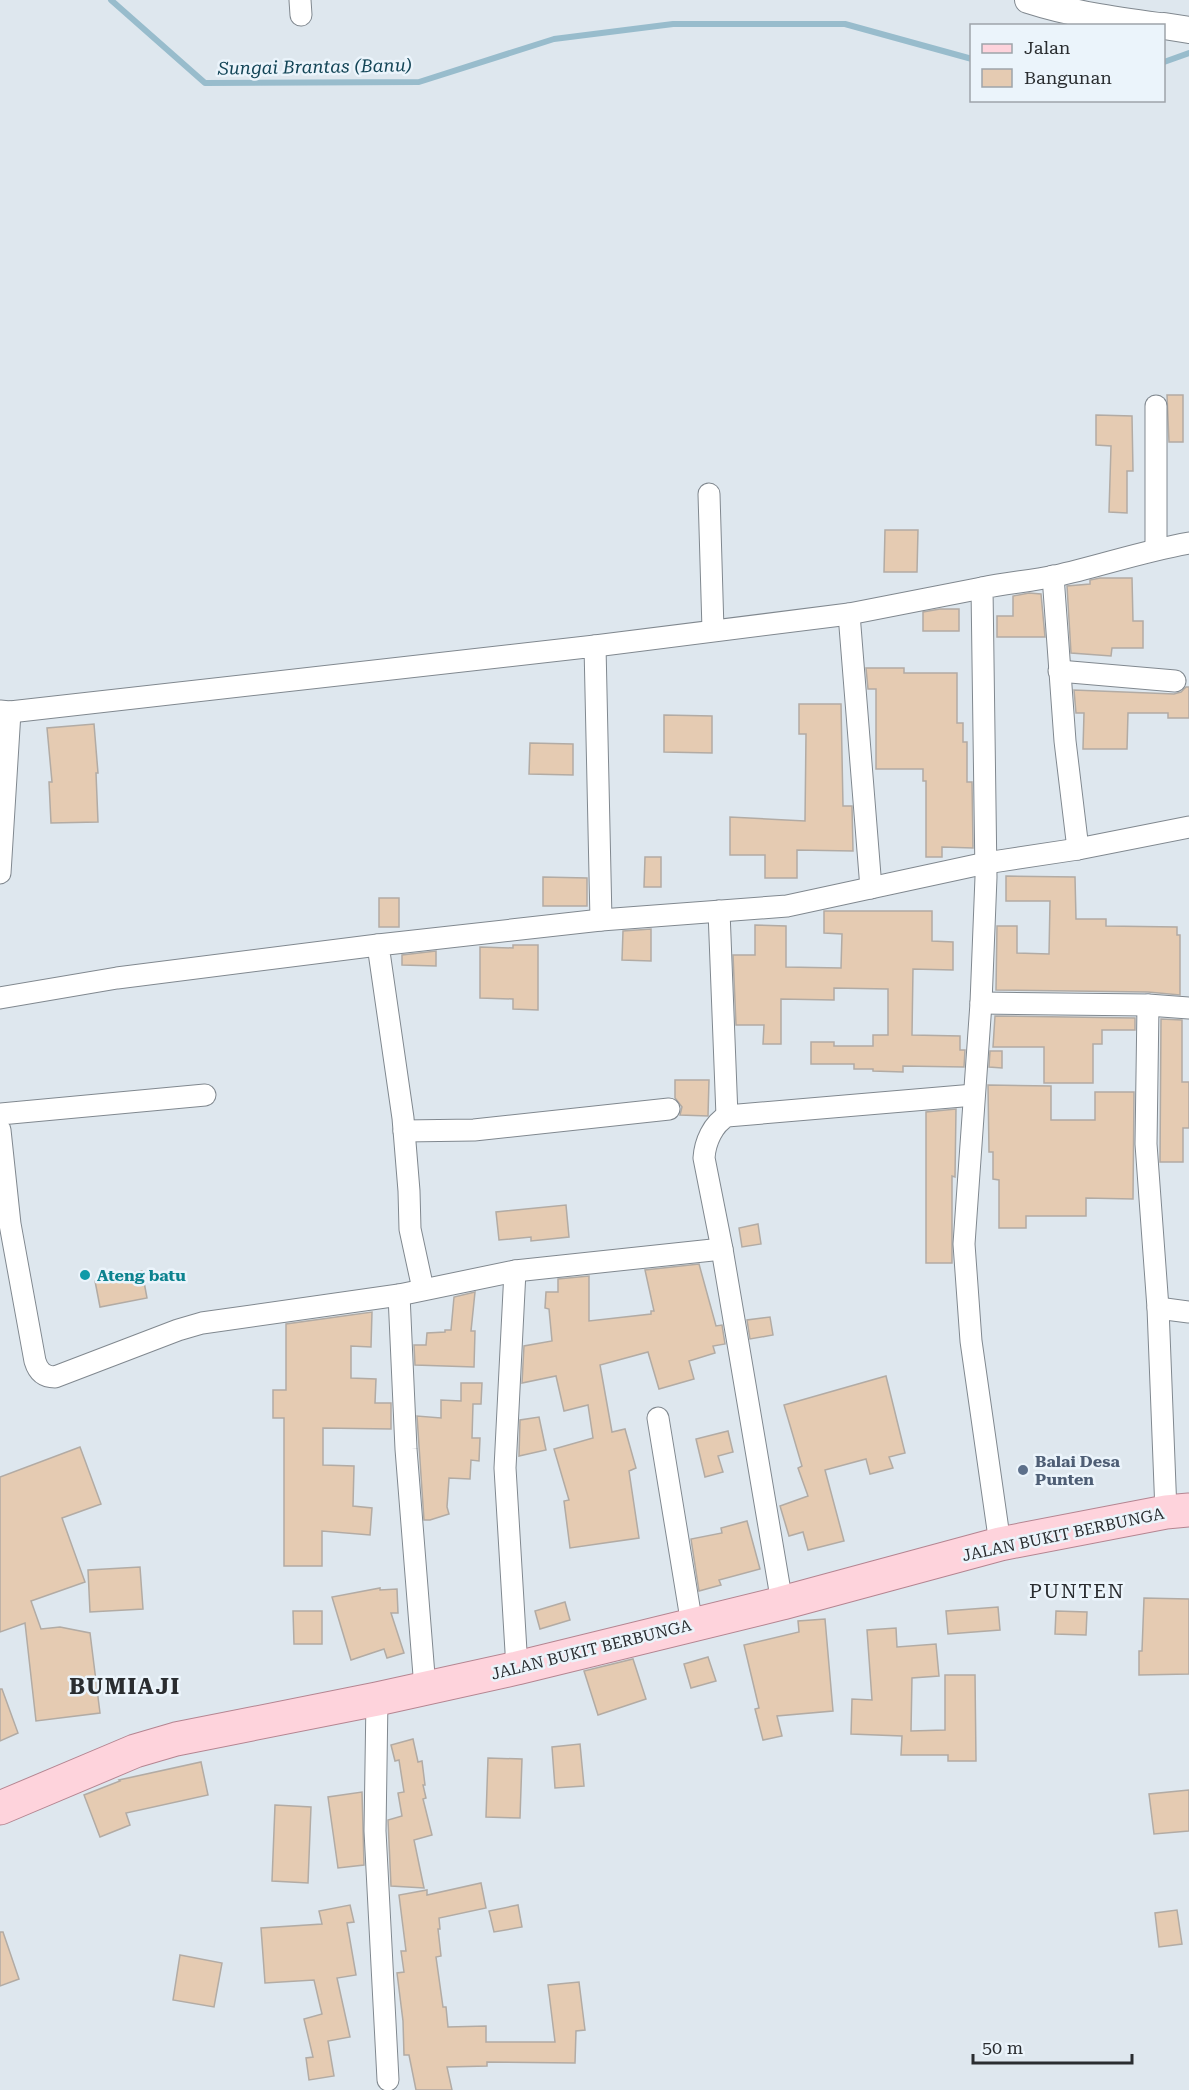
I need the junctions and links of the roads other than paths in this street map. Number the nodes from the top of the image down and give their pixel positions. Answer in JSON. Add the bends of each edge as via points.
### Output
{"nodes":[{"id":1,"x":1028,"y":0,"type":"edge"},
{"id":2,"x":1104,"y":9,"type":"edge"},
{"id":3,"x":1177,"y":25,"type":"edge"},
{"id":4,"x":1156,"y":406,"type":"dead end"},
{"id":5,"x":709,"y":494,"type":"dead end"},
{"id":6,"x":1189,"y":543,"type":"edge"},
{"id":7,"x":1156,"y":548,"type":"junction"},
{"id":8,"x":1053,"y":576,"type":"junction"},
{"id":9,"x":982,"y":588,"type":"junction"},
{"id":10,"x":849,"y":614,"type":"junction"},
{"id":11,"x":713,"y":630,"type":"junction"},
{"id":12,"x":595,"y":646,"type":"junction"},
{"id":13,"x":1059,"y":671,"type":"junction"},
{"id":14,"x":1175,"y":681,"type":"dead end"},
{"id":15,"x":5,"y":711,"type":"edge"},
{"id":16,"x":1189,"y":827,"type":"edge"},
{"id":17,"x":1078,"y":849,"type":"junction"},
{"id":18,"x":986,"y":863,"type":"junction"},
{"id":19,"x":0,"y":873,"type":"edge"},
{"id":20,"x":871,"y":888,"type":"junction"},
{"id":21,"x":718,"y":911,"type":"junction"},
{"id":22,"x":601,"y":920,"type":"junction"},
{"id":23,"x":378,"y":945,"type":"junction"},
{"id":24,"x":0,"y":998,"type":"edge"},
{"id":25,"x":981,"y":1003,"type":"junction"},
{"id":26,"x":1148,"y":1005,"type":"junction"},
{"id":27,"x":1189,"y":1008,"type":"edge"},
{"id":28,"x":205,"y":1095,"type":"dead end"},
{"id":29,"x":974,"y":1095,"type":"junction"},
{"id":30,"x":669,"y":1109,"type":"dead end"},
{"id":31,"x":0,"y":1114,"type":"edge"},
{"id":32,"x":727,"y":1116,"type":"junction"},
{"id":33,"x":0,"y":1130,"type":"edge"},
{"id":34,"x":404,"y":1131,"type":"junction"},
{"id":35,"x":5,"y":1225,"type":"edge"},
{"id":36,"x":722,"y":1249,"type":"junction"},
{"id":37,"x":516,"y":1271,"type":"junction"},
{"id":38,"x":423,"y":1289,"type":"junction"},
{"id":39,"x":399,"y":1295,"type":"junction"},
{"id":40,"x":1158,"y":1308,"type":"junction"},
{"id":41,"x":1189,"y":1312,"type":"edge"},
{"id":42,"x":658,"y":1418,"type":"dead end"},
{"id":43,"x":1178,"y":1511,"type":"edge"},
{"id":44,"x":1000,"y":1544,"type":"junction"},
{"id":45,"x":782,"y":1603,"type":"junction"},
{"id":46,"x":692,"y":1625,"type":"junction"},
{"id":47,"x":517,"y":1668,"type":"junction"},
{"id":48,"x":425,"y":1688,"type":"junction"},
{"id":49,"x":377,"y":1699,"type":"junction"},
{"id":50,"x":0,"y":1808,"type":"edge"},
{"id":51,"x":388,"y":2080,"type":"dead end"}],
"edges":[{"from":1,"to":2,"type":"street","via":[[1046,6]]},
{"from":2,"to":3,"type":"street"},
{"from":4,"to":7,"type":"street"},
{"from":5,"to":11,"type":"street"},
{"from":6,"to":7,"type":"street"},
{"from":7,"to":8,"type":"street"},
{"from":8,"to":9,"type":"street"},
{"from":8,"to":13,"type":"street"},
{"from":9,"to":10,"type":"street"},
{"from":9,"to":18,"type":"street"},
{"from":10,"to":11,"type":"street"},
{"from":10,"to":20,"type":"street"},
{"from":11,"to":12,"type":"street"},
{"from":12,"to":15,"type":"street"},
{"from":12,"to":22,"type":"street"},
{"from":13,"to":14,"type":"street"},
{"from":13,"to":17,"type":"street"},
{"from":15,"to":19,"type":"street"},
{"from":16,"to":17,"type":"street"},
{"from":17,"to":18,"type":"street"},
{"from":18,"to":20,"type":"street"},
{"from":18,"to":25,"type":"street"},
{"from":20,"to":21,"type":"street","via":[[787,906]]},
{"from":21,"to":22,"type":"street"},
{"from":21,"to":32,"type":"street"},
{"from":22,"to":23,"type":"street"},
{"from":23,"to":24,"type":"street","via":[[117,978]]},
{"from":23,"to":34,"type":"street"},
{"from":25,"to":26,"type":"street"},
{"from":25,"to":29,"type":"street"},
{"from":26,"to":27,"type":"street"},
{"from":26,"to":40,"type":"street","via":[[1146,1144]]},
{"from":28,"to":31,"type":"street"},
{"from":29,"to":32,"type":"street"},
{"from":29,"to":44,"type":"street","via":[[964,1244],[970,1341]]},
{"from":30,"to":34,"type":"street","via":[[474,1130]]},
{"from":32,"to":36,"type":"street","via":[[710,1135],[704,1158]]},
{"from":33,"to":35,"type":"street"},
{"from":34,"to":38,"type":"street","via":[[410,1229]]},
{"from":35,"to":39,"type":"street","via":[[35,1361],[47,1377],[202,1323]]},
{"from":36,"to":37,"type":"street"},
{"from":36,"to":45,"type":"street"},
{"from":37,"to":38,"type":"street"},
{"from":37,"to":47,"type":"street","via":[[505,1468]]},
{"from":38,"to":39,"type":"street"},
{"from":39,"to":48,"type":"street","via":[[405,1449]]},
{"from":40,"to":41,"type":"street"},
{"from":40,"to":43,"type":"street"},
{"from":42,"to":46,"type":"street"},
{"from":43,"to":44,"type":"main road","name":"JALAN BUKIT BERBUNGA"},
{"from":44,"to":45,"type":"main road","name":"JALAN BUKIT BERBUNGA"},
{"from":45,"to":46,"type":"main road","name":"JALAN BUKIT BERBUNGA"},
{"from":46,"to":47,"type":"main road","name":"JALAN BUKIT BERBUNGA"},
{"from":47,"to":48,"type":"main road","name":"JALAN BUKIT BERBUNGA"},
{"from":48,"to":49,"type":"main road","name":"JALAN BUKIT BERBUNGA"},
{"from":49,"to":50,"type":"main road","name":"JALAN BUKIT BERBUNGA","via":[[176,1739],[135,1751]]},
{"from":49,"to":51,"type":"street","via":[[375,1831]]}]}
